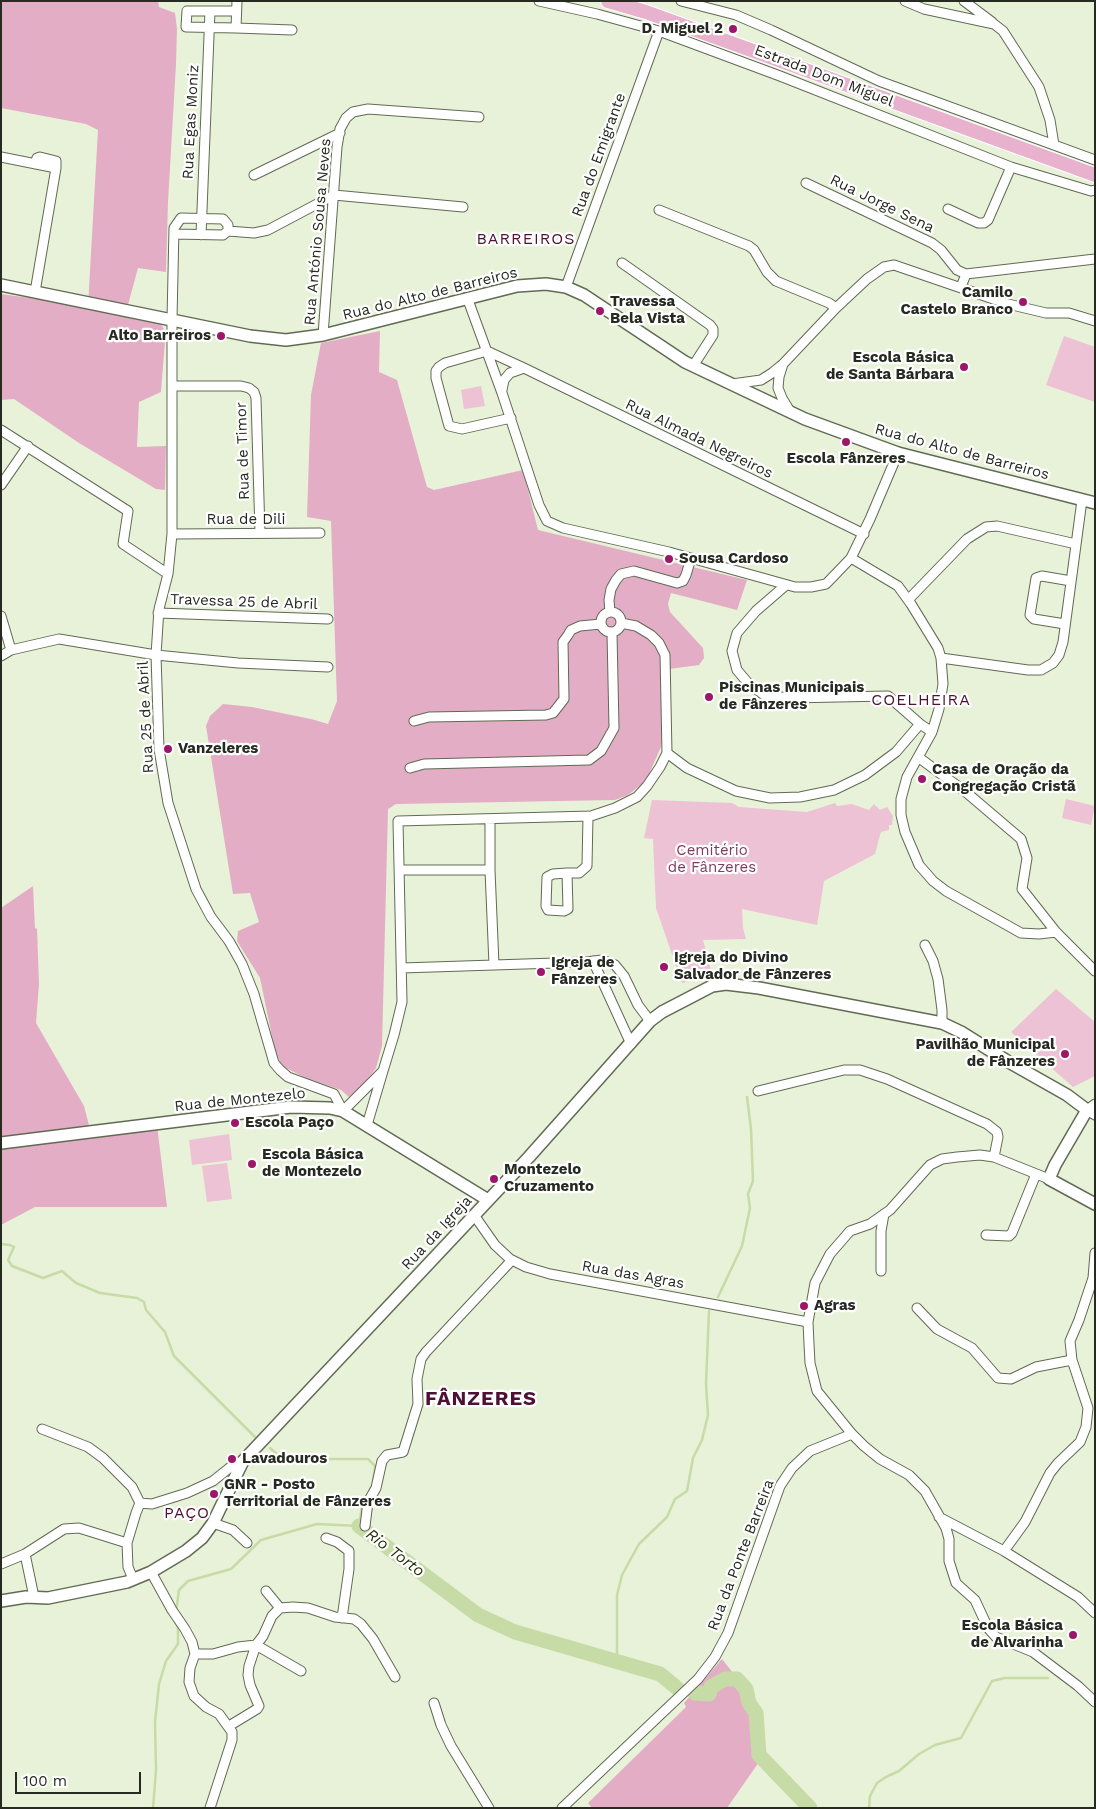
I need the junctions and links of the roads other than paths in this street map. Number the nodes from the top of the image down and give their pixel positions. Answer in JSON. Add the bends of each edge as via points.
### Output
{"nodes":[{"id":1,"x":237,"y":1,"type":"edge"},
{"id":2,"x":539,"y":1,"type":"edge"},
{"id":3,"x":608,"y":1,"type":"edge"},
{"id":4,"x":681,"y":1,"type":"edge"},
{"id":5,"x":905,"y":1,"type":"edge"},
{"id":6,"x":964,"y":1,"type":"edge"},
{"id":7,"x":210,"y":11,"type":"junction"},
{"id":8,"x":236,"y":11,"type":"junction"},
{"id":9,"x":994,"y":24,"type":"junction"},
{"id":10,"x":209,"y":28,"type":"junction"},
{"id":11,"x":236,"y":28,"type":"junction"},
{"id":12,"x":292,"y":30,"type":"dead end"},
{"id":13,"x":659,"y":31,"type":"junction"},
{"id":14,"x":479,"y":117,"type":"dead end"},
{"id":15,"x":340,"y":132,"type":"junction"},
{"id":16,"x":1054,"y":145,"type":"junction"},
{"id":17,"x":1,"y":157,"type":"edge"},
{"id":18,"x":1095,"y":160,"type":"edge"},
{"id":19,"x":1011,"y":167,"type":"junction"},
{"id":20,"x":254,"y":175,"type":"dead end"},
{"id":21,"x":1095,"y":175,"type":"edge"},
{"id":22,"x":806,"y":183,"type":"dead end"},
{"id":23,"x":1095,"y":190,"type":"edge"},
{"id":24,"x":334,"y":195,"type":"junction"},
{"id":25,"x":463,"y":207,"type":"dead end"},
{"id":26,"x":948,"y":209,"type":"dead end"},
{"id":27,"x":659,"y":210,"type":"dead end"},
{"id":28,"x":201,"y":218,"type":"junction"},
{"id":29,"x":228,"y":231,"type":"junction"},
{"id":30,"x":174,"y":234,"type":"junction"},
{"id":31,"x":201,"y":235,"type":"junction"},
{"id":32,"x":1095,"y":259,"type":"edge"},
{"id":33,"x":622,"y":263,"type":"dead end"},
{"id":34,"x":966,"y":274,"type":"junction"},
{"id":35,"x":1,"y":285,"type":"edge"},
{"id":36,"x":566,"y":287,"type":"junction"},
{"id":37,"x":961,"y":287,"type":"junction"},
{"id":38,"x":35,"y":292,"type":"junction"},
{"id":39,"x":468,"y":300,"type":"junction"},
{"id":40,"x":836,"y":308,"type":"junction"},
{"id":41,"x":172,"y":320,"type":"junction"},
{"id":42,"x":1095,"y":321,"type":"edge"},
{"id":43,"x":323,"y":335,"type":"junction"},
{"id":44,"x":487,"y":351,"type":"junction"},
{"id":45,"x":783,"y":364,"type":"junction"},
{"id":46,"x":693,"y":366,"type":"junction"},
{"id":47,"x":524,"y":368,"type":"junction"},
{"id":48,"x":761,"y":380,"type":"junction"},
{"id":49,"x":731,"y":384,"type":"junction"},
{"id":50,"x":172,"y":386,"type":"junction"},
{"id":51,"x":778,"y":388,"type":"junction"},
{"id":52,"x":502,"y":393,"type":"junction"},
{"id":53,"x":791,"y":413,"type":"junction"},
{"id":54,"x":511,"y":418,"type":"junction"},
{"id":55,"x":1,"y":430,"type":"edge"},
{"id":56,"x":28,"y":446,"type":"junction"},
{"id":57,"x":898,"y":453,"type":"junction"},
{"id":58,"x":1,"y":485,"type":"edge"},
{"id":59,"x":1082,"y":500,"type":"junction"},
{"id":60,"x":1095,"y":503,"type":"edge"},
{"id":61,"x":260,"y":533,"type":"junction"},
{"id":62,"x":320,"y":533,"type":"dead end"},
{"id":63,"x":172,"y":534,"type":"junction"},
{"id":64,"x":864,"y":534,"type":"junction"},
{"id":65,"x":1076,"y":544,"type":"junction"},
{"id":66,"x":691,"y":558,"type":"junction"},
{"id":67,"x":851,"y":558,"type":"junction"},
{"id":68,"x":168,"y":574,"type":"junction"},
{"id":69,"x":1072,"y":581,"type":"junction"},
{"id":70,"x":786,"y":585,"type":"junction"},
{"id":71,"x":908,"y":600,"type":"junction"},
{"id":72,"x":610,"y":612,"type":"junction"},
{"id":73,"x":158,"y":613,"type":"junction"},
{"id":74,"x":1,"y":616,"type":"edge"},
{"id":75,"x":328,"y":619,"type":"dead end"},
{"id":76,"x":621,"y":623,"type":"junction"},
{"id":77,"x":601,"y":624,"type":"junction"},
{"id":78,"x":1065,"y":624,"type":"junction"},
{"id":79,"x":612,"y":633,"type":"junction"},
{"id":80,"x":11,"y":650,"type":"junction"},
{"id":81,"x":156,"y":655,"type":"junction"},
{"id":82,"x":1,"y":656,"type":"edge"},
{"id":83,"x":941,"y":658,"type":"junction"},
{"id":84,"x":328,"y":667,"type":"dead end"},
{"id":85,"x":414,"y":721,"type":"dead end"},
{"id":86,"x":920,"y":724,"type":"junction"},
{"id":87,"x":932,"y":732,"type":"junction"},
{"id":88,"x":667,"y":753,"type":"junction"},
{"id":89,"x":918,"y":757,"type":"junction"},
{"id":90,"x":410,"y":768,"type":"dead end"},
{"id":91,"x":588,"y":816,"type":"junction"},
{"id":92,"x":490,"y":820,"type":"junction"},
{"id":93,"x":400,"y":870,"type":"junction"},
{"id":94,"x":490,"y":870,"type":"junction"},
{"id":95,"x":568,"y":873,"type":"junction"},
{"id":96,"x":1056,"y":932,"type":"junction"},
{"id":97,"x":925,"y":945,"type":"dead end"},
{"id":98,"x":593,"y":961,"type":"junction"},
{"id":99,"x":494,"y":965,"type":"junction"},
{"id":100,"x":402,"y":968,"type":"junction"},
{"id":101,"x":1095,"y":971,"type":"edge"},
{"id":102,"x":650,"y":1021,"type":"junction"},
{"id":103,"x":942,"y":1023,"type":"junction"},
{"id":104,"x":631,"y":1044,"type":"junction"},
{"id":105,"x":383,"y":1071,"type":"junction"},
{"id":106,"x":758,"y":1091,"type":"dead end"},
{"id":107,"x":1092,"y":1110,"type":"edge"},
{"id":108,"x":343,"y":1111,"type":"junction"},
{"id":109,"x":367,"y":1125,"type":"junction"},
{"id":110,"x":1,"y":1143,"type":"edge"},
{"id":111,"x":994,"y":1157,"type":"junction"},
{"id":112,"x":1036,"y":1174,"type":"junction"},
{"id":113,"x":1049,"y":1179,"type":"junction"},
{"id":114,"x":488,"y":1200,"type":"junction"},
{"id":115,"x":1095,"y":1204,"type":"edge"},
{"id":116,"x":884,"y":1214,"type":"junction"},
{"id":117,"x":474,"y":1215,"type":"junction"},
{"id":118,"x":986,"y":1235,"type":"dead end"},
{"id":119,"x":1095,"y":1253,"type":"edge"},
{"id":120,"x":512,"y":1260,"type":"junction"},
{"id":121,"x":881,"y":1271,"type":"dead end"},
{"id":122,"x":917,"y":1308,"type":"dead end"},
{"id":123,"x":808,"y":1322,"type":"junction"},
{"id":124,"x":1072,"y":1360,"type":"junction"},
{"id":125,"x":42,"y":1429,"type":"dead end"},
{"id":126,"x":852,"y":1434,"type":"junction"},
{"id":127,"x":243,"y":1461,"type":"junction"},
{"id":128,"x":140,"y":1503,"type":"junction"},
{"id":129,"x":939,"y":1516,"type":"junction"},
{"id":130,"x":213,"y":1523,"type":"junction"},
{"id":131,"x":365,"y":1526,"type":"dead end"},
{"id":132,"x":326,"y":1538,"type":"dead end"},
{"id":133,"x":127,"y":1543,"type":"junction"},
{"id":134,"x":247,"y":1543,"type":"dead end"},
{"id":135,"x":1004,"y":1551,"type":"junction"},
{"id":136,"x":25,"y":1554,"type":"junction"},
{"id":137,"x":1,"y":1564,"type":"edge"},
{"id":138,"x":151,"y":1572,"type":"junction"},
{"id":139,"x":133,"y":1579,"type":"junction"},
{"id":140,"x":266,"y":1591,"type":"dead end"},
{"id":141,"x":34,"y":1597,"type":"junction"},
{"id":142,"x":1,"y":1601,"type":"edge"},
{"id":143,"x":280,"y":1608,"type":"junction"},
{"id":144,"x":1095,"y":1613,"type":"edge"},
{"id":145,"x":342,"y":1618,"type":"junction"},
{"id":146,"x":256,"y":1645,"type":"junction"},
{"id":147,"x":195,"y":1654,"type":"junction"},
{"id":148,"x":301,"y":1671,"type":"dead end"},
{"id":149,"x":395,"y":1677,"type":"dead end"},
{"id":150,"x":1095,"y":1702,"type":"edge"},
{"id":151,"x":434,"y":1703,"type":"dead end"},
{"id":152,"x":229,"y":1726,"type":"junction"},
{"id":153,"x":210,"y":1808,"type":"edge"},
{"id":154,"x":489,"y":1808,"type":"edge"},
{"id":155,"x":562,"y":1808,"type":"edge"}],
"edges":[{"from":1,"to":8,"type":"street"},
{"from":2,"to":13,"type":"street","name":"Estrada Dom Miguel"},
{"from":3,"to":21,"type":"main road","name":"Estrada Dom Miguel"},
{"from":4,"to":16,"type":"street","name":"Estrada Dom Miguel","via":[[736,16],[878,81]]},
{"from":5,"to":9,"type":"street","via":[[924,9]]},
{"from":6,"to":9,"type":"street"},
{"from":7,"to":8,"type":"street"},
{"from":7,"to":10,"type":"street","name":"Rua Egas Moniz"},
{"from":7,"to":10,"type":"street","via":[[187,11],[186,27]]},
{"from":8,"to":11,"type":"street"},
{"from":9,"to":16,"type":"street","via":[[1004,31],[1039,87]]},
{"from":10,"to":11,"type":"street"},
{"from":10,"to":28,"type":"street","name":"Rua Egas Moniz"},
{"from":11,"to":12,"type":"street"},
{"from":13,"to":19,"type":"street","name":"Estrada Dom Miguel"},
{"from":13,"to":36,"type":"street","name":"Rua do Emigrante"},
{"from":14,"to":15,"type":"street","name":"Rua António Sousa Neves","via":[[358,110],[346,118]]},
{"from":15,"to":20,"type":"street"},
{"from":15,"to":24,"type":"street","name":"Rua António Sousa Neves"},
{"from":16,"to":18,"type":"street","name":"Estrada Dom Miguel"},
{"from":17,"to":38,"type":"street","via":[[56,168]]},
{"from":19,"to":23,"type":"street","name":"Estrada Dom Miguel"},
{"from":19,"to":26,"type":"street","via":[[984,223]]},
{"from":22,"to":34,"type":"street","name":"Rua Jorge Sena","via":[[932,243],[957,270]]},
{"from":24,"to":25,"type":"street"},
{"from":24,"to":29,"type":"street","via":[[268,230],[254,233]]},
{"from":24,"to":43,"type":"street","name":"Rua António Sousa Neves"},
{"from":27,"to":40,"type":"street","via":[[749,246],[776,281]]},
{"from":28,"to":29,"type":"street","via":[[223,219]]},
{"from":28,"to":30,"type":"street","via":[[181,218]]},
{"from":28,"to":31,"type":"street","name":"Rua Egas Moniz"},
{"from":29,"to":31,"type":"street","via":[[223,235]]},
{"from":30,"to":31,"type":"street"},
{"from":30,"to":41,"type":"street"},
{"from":32,"to":34,"type":"street"},
{"from":33,"to":46,"type":"street","via":[[710,324],[713,335]]},
{"from":34,"to":37,"type":"street"},
{"from":35,"to":38,"type":"street","name":"Rua do Alto de Barreiros"},
{"from":36,"to":39,"type":"street","name":"Rua do Alto de Barreiros","via":[[546,284],[517,286]]},
{"from":36,"to":46,"type":"street","name":"Rua do Alto de Barreiros","via":[[584,295]]},
{"from":37,"to":40,"type":"street","via":[[894,265],[874,272]]},
{"from":37,"to":42,"type":"street","via":[[1016,306],[1046,313],[1069,313]]},
{"from":38,"to":41,"type":"street","name":"Rua do Alto de Barreiros"},
{"from":39,"to":43,"type":"street","name":"Rua do Alto de Barreiros"},
{"from":39,"to":44,"type":"street"},
{"from":40,"to":45,"type":"street"},
{"from":41,"to":43,"type":"street","name":"Rua do Alto de Barreiros","via":[[286,340]]},
{"from":41,"to":50,"type":"street","name":"Rua 25 de Abril"},
{"from":44,"to":47,"type":"street","name":"Rua Almada Negreiros"},
{"from":44,"to":52,"type":"street"},
{"from":44,"to":54,"type":"street","via":[[445,363],[436,371],[447,422],[449,426],[462,429]]},
{"from":45,"to":48,"type":"street"},
{"from":45,"to":51,"type":"street"},
{"from":46,"to":49,"type":"street","name":"Rua do Alto de Barreiros"},
{"from":47,"to":52,"type":"street","via":[[510,373],[504,380]]},
{"from":47,"to":64,"type":"street","name":"Rua Almada Negreiros"},
{"from":48,"to":49,"type":"street"},
{"from":48,"to":51,"type":"street"},
{"from":49,"to":53,"type":"street","name":"Rua do Alto de Barreiros"},
{"from":50,"to":61,"type":"street","name":"Rua de Timor","via":[[241,386],[254,392]]},
{"from":50,"to":63,"type":"street","name":"Rua 25 de Abril"},
{"from":51,"to":53,"type":"street"},
{"from":52,"to":54,"type":"street"},
{"from":53,"to":57,"type":"street","name":"Rua do Alto de Barreiros"},
{"from":54,"to":66,"type":"street","via":[[539,505],[548,521],[563,528]]},
{"from":55,"to":56,"type":"street"},
{"from":56,"to":58,"type":"street"},
{"from":56,"to":68,"type":"street","via":[[128,511],[123,544]]},
{"from":57,"to":59,"type":"street","name":"Rua do Alto de Barreiros"},
{"from":57,"to":64,"type":"street"},
{"from":59,"to":60,"type":"street","name":"Rua do Alto de Barreiros"},
{"from":59,"to":65,"type":"street"},
{"from":61,"to":62,"type":"street","name":"Rua de Dili"},
{"from":61,"to":63,"type":"street","name":"Rua de Dili"},
{"from":63,"to":68,"type":"street","name":"Rua 25 de Abril"},
{"from":64,"to":67,"type":"street"},
{"from":65,"to":69,"type":"street"},
{"from":65,"to":71,"type":"street","via":[[997,526],[986,527],[967,539]]},
{"from":66,"to":70,"type":"street"},
{"from":66,"to":72,"type":"street","via":[[686,575],[677,583],[634,571],[621,574],[611,589]]},
{"from":67,"to":70,"type":"street","via":[[826,584],[811,587]]},
{"from":67,"to":71,"type":"street","via":[[898,586]]},
{"from":68,"to":73,"type":"street","name":"Rua 25 de Abril"},
{"from":69,"to":78,"type":"street"},
{"from":69,"to":78,"type":"street","via":[[1036,578],[1030,615],[1034,619]]},
{"from":70,"to":86,"type":"street","via":[[756,611],[738,634],[732,651],[736,670],[748,684],[764,695],[789,698],[888,696]]},
{"from":71,"to":83,"type":"street"},
{"from":72,"to":76,"type":"street","via":[[620,616]]},
{"from":72,"to":77,"type":"street","via":[[604,614]]},
{"from":73,"to":75,"type":"street","name":"Travessa 25 de Abril"},
{"from":73,"to":81,"type":"street","name":"Rua 25 de Abril"},
{"from":74,"to":80,"type":"street"},
{"from":76,"to":79,"type":"street","via":[[619,629]]},
{"from":76,"to":88,"type":"street","via":[[636,626],[651,636],[665,655]]},
{"from":77,"to":79,"type":"street","via":[[603,629]]},
{"from":77,"to":85,"type":"street","via":[[571,630],[563,642],[564,699],[553,712],[546,715],[429,717]]},
{"from":78,"to":83,"type":"street","via":[[1059,655],[1041,670]]},
{"from":79,"to":90,"type":"street","via":[[614,728],[601,752],[588,760],[424,764]]},
{"from":80,"to":81,"type":"street","via":[[59,639]]},
{"from":80,"to":82,"type":"street"},
{"from":81,"to":84,"type":"street","via":[[238,664]]},
{"from":81,"to":108,"type":"street","name":"Rua 25 de Abril","via":[[162,776],[196,889],[242,964],[274,1063],[288,1077],[334,1094]]},
{"from":83,"to":87,"type":"street","via":[[943,684]]},
{"from":86,"to":87,"type":"street"},
{"from":86,"to":88,"type":"street","via":[[896,752],[865,775],[834,790],[800,797],[770,798],[736,791],[687,768]]},
{"from":87,"to":89,"type":"street"},
{"from":88,"to":91,"type":"street","via":[[637,797]]},
{"from":89,"to":96,"type":"street","via":[[1021,838],[1027,858],[1022,889]]},
{"from":89,"to":96,"type":"street","via":[[903,787],[901,815],[904,832],[919,864],[946,891],[1021,933]]},
{"from":91,"to":92,"type":"street"},
{"from":91,"to":95,"type":"street","via":[[587,866],[579,873]]},
{"from":92,"to":93,"type":"street","via":[[398,821]]},
{"from":92,"to":94,"type":"street"},
{"from":93,"to":94,"type":"street"},
{"from":93,"to":100,"type":"street"},
{"from":94,"to":99,"type":"street"},
{"from":95,"to":95,"type":"street","via":[[547,877],[548,910],[564,911],[568,908]]},
{"from":96,"to":101,"type":"street"},
{"from":97,"to":103,"type":"street","via":[[938,979]]},
{"from":98,"to":99,"type":"street"},
{"from":98,"to":102,"type":"street","via":[[602,960],[615,965]]},
{"from":98,"to":104,"type":"street"},
{"from":99,"to":100,"type":"street"},
{"from":100,"to":105,"type":"street","via":[[402,1002]]},
{"from":102,"to":103,"type":"street","name":"Rua da Igreja","via":[[712,986],[726,984]]},
{"from":102,"to":104,"type":"street","name":"Rua da Igreja"},
{"from":103,"to":107,"type":"street","name":"Rua da Igreja"},
{"from":104,"to":114,"type":"street","name":"Rua da Igreja"},
{"from":105,"to":108,"type":"street"},
{"from":105,"to":109,"type":"street"},
{"from":106,"to":111,"type":"street","via":[[844,1070],[860,1070],[987,1124],[998,1137]]},
{"from":107,"to":113,"type":"street"},
{"from":108,"to":109,"type":"street","name":"Rua de Montezelo"},
{"from":108,"to":110,"type":"street","name":"Rua de Montezelo","via":[[291,1107]]},
{"from":109,"to":114,"type":"street","name":"Rua de Montezelo"},
{"from":111,"to":112,"type":"street"},
{"from":111,"to":116,"type":"street","via":[[957,1156],[930,1165]]},
{"from":112,"to":113,"type":"street"},
{"from":112,"to":118,"type":"street","via":[[1012,1233],[1009,1236]]},
{"from":113,"to":115,"type":"street"},
{"from":114,"to":117,"type":"street","name":"Rua da Igreja"},
{"from":116,"to":121,"type":"street"},
{"from":116,"to":123,"type":"street","via":[[870,1224],[850,1231],[830,1254],[815,1283]]},
{"from":117,"to":120,"type":"street","name":"Rua das Agras","via":[[495,1245]]},
{"from":117,"to":127,"type":"street","name":"Rua da Igreja"},
{"from":119,"to":124,"type":"street","via":[[1093,1278],[1070,1340]]},
{"from":120,"to":123,"type":"street","name":"Rua das Agras","via":[[550,1274]]},
{"from":120,"to":131,"type":"street","via":[[421,1359],[417,1379],[418,1404],[403,1452],[387,1455],[382,1461],[376,1488],[368,1502]]},
{"from":122,"to":124,"type":"street","via":[[937,1329],[972,1348],[998,1378],[1010,1379],[1036,1367]]},
{"from":123,"to":126,"type":"street","via":[[810,1363],[817,1390]]},
{"from":124,"to":135,"type":"street","via":[[1088,1408],[1086,1427],[1080,1442],[1050,1473],[1025,1522]]},
{"from":125,"to":128,"type":"street","via":[[88,1447],[104,1458],[132,1487]]},
{"from":126,"to":129,"type":"street","via":[[880,1459],[909,1475],[925,1491]]},
{"from":126,"to":155,"type":"street","name":"Rua da Ponte Barreira","via":[[810,1451],[792,1468],[780,1486],[728,1633],[698,1679]]},
{"from":127,"to":128,"type":"street","via":[[187,1493],[152,1504]]},
{"from":127,"to":130,"type":"street","name":"Rua da Igreja"},
{"from":128,"to":133,"type":"street"},
{"from":129,"to":135,"type":"street"},
{"from":129,"to":150,"type":"street","via":[[949,1539],[950,1561],[956,1582],[974,1600],[996,1637],[1033,1652]]},
{"from":130,"to":134,"type":"street","via":[[233,1530]]},
{"from":130,"to":138,"type":"street","name":"Rua da Igreja","via":[[202,1538]]},
{"from":132,"to":145,"type":"street","via":[[349,1551]]},
{"from":133,"to":136,"type":"street","via":[[79,1528],[64,1529]]},
{"from":133,"to":139,"type":"street","via":[[128,1567]]},
{"from":135,"to":144,"type":"street","via":[[1078,1597]]},
{"from":136,"to":137,"type":"street"},
{"from":136,"to":141,"type":"street"},
{"from":138,"to":139,"type":"street","name":"Rua da Igreja"},
{"from":138,"to":147,"type":"street","via":[[186,1629]]},
{"from":139,"to":141,"type":"street","name":"Rua da Igreja","via":[[48,1598]]},
{"from":140,"to":143,"type":"street"},
{"from":141,"to":142,"type":"street","name":"Rua da Igreja"},
{"from":143,"to":145,"type":"street","via":[[308,1608]]},
{"from":143,"to":146,"type":"street"},
{"from":145,"to":149,"type":"street","via":[[361,1624],[374,1639]]},
{"from":146,"to":147,"type":"street","via":[[213,1654]]},
{"from":146,"to":148,"type":"street"},
{"from":146,"to":152,"type":"street","via":[[248,1675],[259,1706]]},
{"from":147,"to":152,"type":"street","via":[[189,1682],[194,1696],[219,1714]]},
{"from":151,"to":154,"type":"street","via":[[451,1746]]},
{"from":152,"to":153,"type":"street","via":[[232,1740]]}]}
